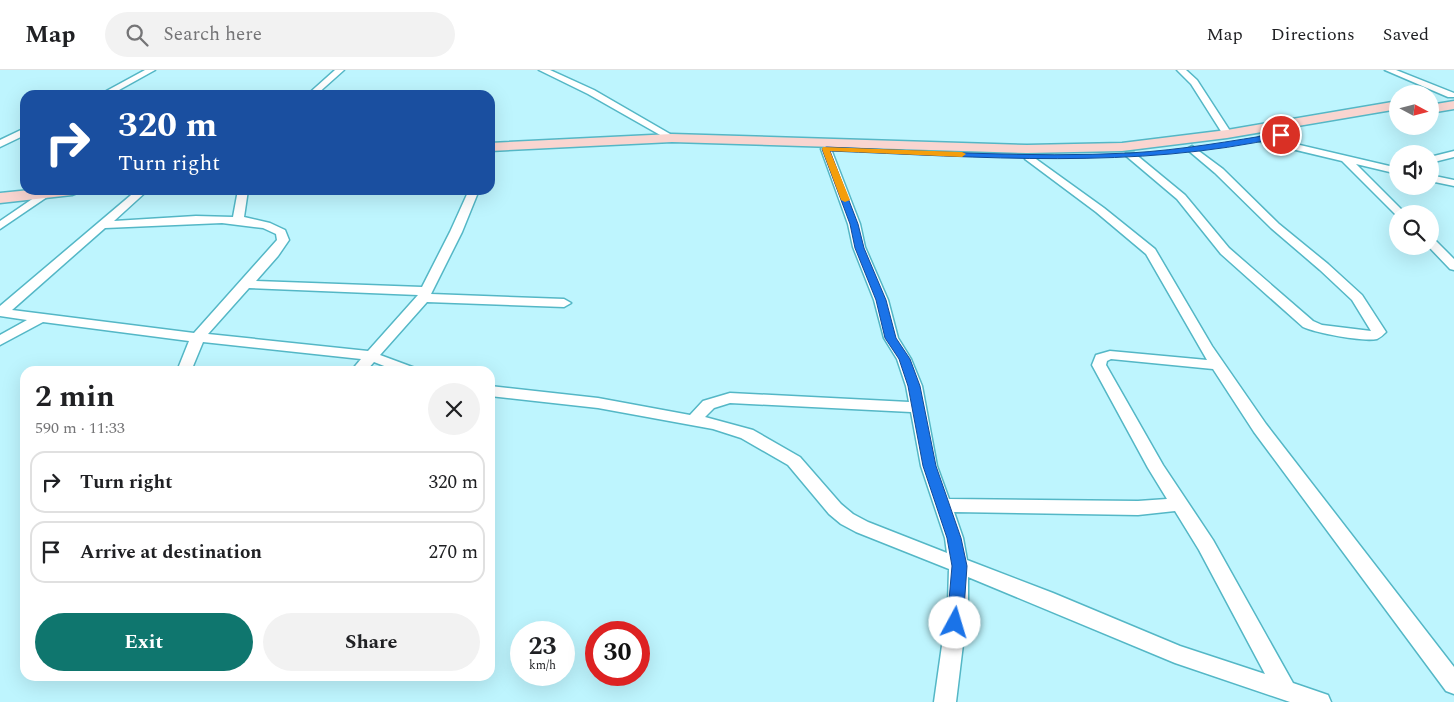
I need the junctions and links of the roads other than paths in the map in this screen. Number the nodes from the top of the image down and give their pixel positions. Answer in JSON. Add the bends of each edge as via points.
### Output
{"nodes":[{"id":1,"x":151,"y":70,"type":"edge"},
{"id":2,"x":340,"y":70,"type":"edge"},
{"id":3,"x":1181,"y":70,"type":"edge"},
{"id":4,"x":1389,"y":70,"type":"edge"},
{"id":5,"x":548,"y":71,"type":"edge"},
{"id":6,"x":113,"y":90,"type":"edge"},
{"id":7,"x":317,"y":90,"type":"edge"},
{"id":8,"x":1439,"y":100,"type":"edge"},
{"id":9,"x":1453,"y":101,"type":"edge"},
{"id":10,"x":1439,"y":106,"type":"edge"},
{"id":11,"x":1389,"y":107,"type":"edge"},
{"id":12,"x":1389,"y":117,"type":"edge"},
{"id":13,"x":20,"y":134,"type":"edge"},
{"id":14,"x":1227,"y":134,"type":"junction"},
{"id":15,"x":672,"y":138,"type":"junction"},
{"id":16,"x":1261,"y":139,"type":"junction"},
{"id":17,"x":0,"y":144,"type":"edge"},
{"id":18,"x":495,"y":147,"type":"edge"},
{"id":19,"x":826,"y":149,"type":"junction"},
{"id":20,"x":1192,"y":149,"type":"junction"},
{"id":21,"x":1454,"y":154,"type":"edge"},
{"id":22,"x":495,"y":155,"type":"edge"},
{"id":23,"x":1130,"y":155,"type":"junction"},
{"id":24,"x":1029,"y":157,"type":"junction"},
{"id":25,"x":1439,"y":158,"type":"edge"},
{"id":26,"x":1345,"y":159,"type":"junction"},
{"id":27,"x":1389,"y":168,"type":"edge"},
{"id":28,"x":1439,"y":180,"type":"edge"},
{"id":29,"x":1454,"y":183,"type":"edge"},
{"id":30,"x":20,"y":185,"type":"edge"},
{"id":31,"x":0,"y":187,"type":"edge"},
{"id":32,"x":29,"y":195,"type":"edge"},
{"id":33,"x":45,"y":195,"type":"edge"},
{"id":34,"x":137,"y":195,"type":"edge"},
{"id":35,"x":242,"y":195,"type":"edge"},
{"id":36,"x":472,"y":195,"type":"edge"},
{"id":37,"x":0,"y":198,"type":"edge"},
{"id":38,"x":1392,"y":205,"type":"edge"},
{"id":39,"x":238,"y":220,"type":"junction"},
{"id":40,"x":104,"y":225,"type":"junction"},
{"id":41,"x":0,"y":226,"type":"edge"},
{"id":42,"x":1439,"y":251,"type":"edge"},
{"id":43,"x":1454,"y":266,"type":"edge"},
{"id":44,"x":246,"y":284,"type":"junction"},
{"id":45,"x":425,"y":294,"type":"junction"},
{"id":46,"x":564,"y":302,"type":"dead end"},
{"id":47,"x":0,"y":312,"type":"edge"},
{"id":48,"x":42,"y":317,"type":"junction"},
{"id":49,"x":198,"y":337,"type":"junction"},
{"id":50,"x":0,"y":341,"type":"edge"},
{"id":51,"x":371,"y":356,"type":"junction"},
{"id":52,"x":1218,"y":365,"type":"junction"},
{"id":53,"x":186,"y":366,"type":"edge"},
{"id":54,"x":362,"y":366,"type":"edge"},
{"id":55,"x":397,"y":366,"type":"edge"},
{"id":56,"x":495,"y":391,"type":"edge"},
{"id":57,"x":917,"y":406,"type":"junction"},
{"id":58,"x":695,"y":421,"type":"junction"},
{"id":59,"x":943,"y":504,"type":"junction"},
{"id":60,"x":1180,"y":504,"type":"junction"},
{"id":61,"x":959,"y":566,"type":"junction"},
{"id":62,"x":1454,"y":684,"type":"edge"},
{"id":63,"x":1285,"y":690,"type":"junction"},
{"id":64,"x":945,"y":702,"type":"edge"},
{"id":65,"x":1320,"y":702,"type":"edge"}],
"edges":[{"from":1,"to":6,"type":"street"},
{"from":2,"to":7,"type":"street"},
{"from":3,"to":14,"type":"street","via":[[1194,82]]},
{"from":4,"to":9,"type":"street"},
{"from":5,"to":15,"type":"street"},
{"from":8,"to":9,"type":"street"},
{"from":9,"to":10,"type":"street"},
{"from":11,"to":14,"type":"street"},
{"from":12,"to":16,"type":"street"},
{"from":13,"to":17,"type":"street"},
{"from":14,"to":15,"type":"street","via":[[1122,147],[1027,149]]},
{"from":15,"to":18,"type":"street"},
{"from":16,"to":20,"type":"street"},
{"from":16,"to":26,"type":"street"},
{"from":19,"to":22,"type":"street","via":[[671,147]]},
{"from":19,"to":24,"type":"street"},
{"from":19,"to":57,"type":"street","via":[[854,224],[859,248],[881,300],[891,338],[904,359],[914,386]]},
{"from":20,"to":23,"type":"street"},
{"from":20,"to":23,"type":"street","via":[[1357,298],[1379,332],[1374,335],[1329,331],[1308,324],[1225,251],[1181,197]]},
{"from":21,"to":25,"type":"street"},
{"from":23,"to":24,"type":"street"},
{"from":24,"to":52,"type":"street","via":[[1151,252]]},
{"from":26,"to":27,"type":"street"},
{"from":26,"to":38,"type":"street"},
{"from":28,"to":29,"type":"street"},
{"from":30,"to":31,"type":"street"},
{"from":32,"to":37,"type":"street"},
{"from":33,"to":41,"type":"street"},
{"from":34,"to":40,"type":"street"},
{"from":35,"to":39,"type":"street"},
{"from":36,"to":45,"type":"street"},
{"from":39,"to":40,"type":"street"},
{"from":39,"to":44,"type":"street","via":[[273,226],[281,232],[283,240]]},
{"from":40,"to":47,"type":"street"},
{"from":42,"to":43,"type":"street"},
{"from":44,"to":45,"type":"street"},
{"from":44,"to":49,"type":"street"},
{"from":45,"to":46,"type":"street"},
{"from":45,"to":51,"type":"street"},
{"from":47,"to":48,"type":"street"},
{"from":48,"to":49,"type":"street"},
{"from":48,"to":50,"type":"street"},
{"from":49,"to":51,"type":"street"},
{"from":49,"to":53,"type":"street"},
{"from":51,"to":54,"type":"street"},
{"from":51,"to":55,"type":"street"},
{"from":52,"to":60,"type":"street","via":[[1110,355],[1101,358],[1099,365],[1156,468]]},
{"from":52,"to":62,"type":"street","via":[[1260,428]]},
{"from":56,"to":58,"type":"street","via":[[598,403]]},
{"from":57,"to":58,"type":"street","via":[[730,398],[704,406]]},
{"from":57,"to":59,"type":"street","via":[[929,466]]},
{"from":58,"to":61,"type":"street","via":[[746,434],[794,461],[847,519]]},
{"from":59,"to":60,"type":"street","via":[[1138,508]]},
{"from":59,"to":61,"type":"street"},
{"from":60,"to":63,"type":"street"},
{"from":61,"to":63,"type":"street","via":[[1175,654]]},
{"from":61,"to":64,"type":"street","via":[[958,603]]},
{"from":63,"to":65,"type":"street"}]}
